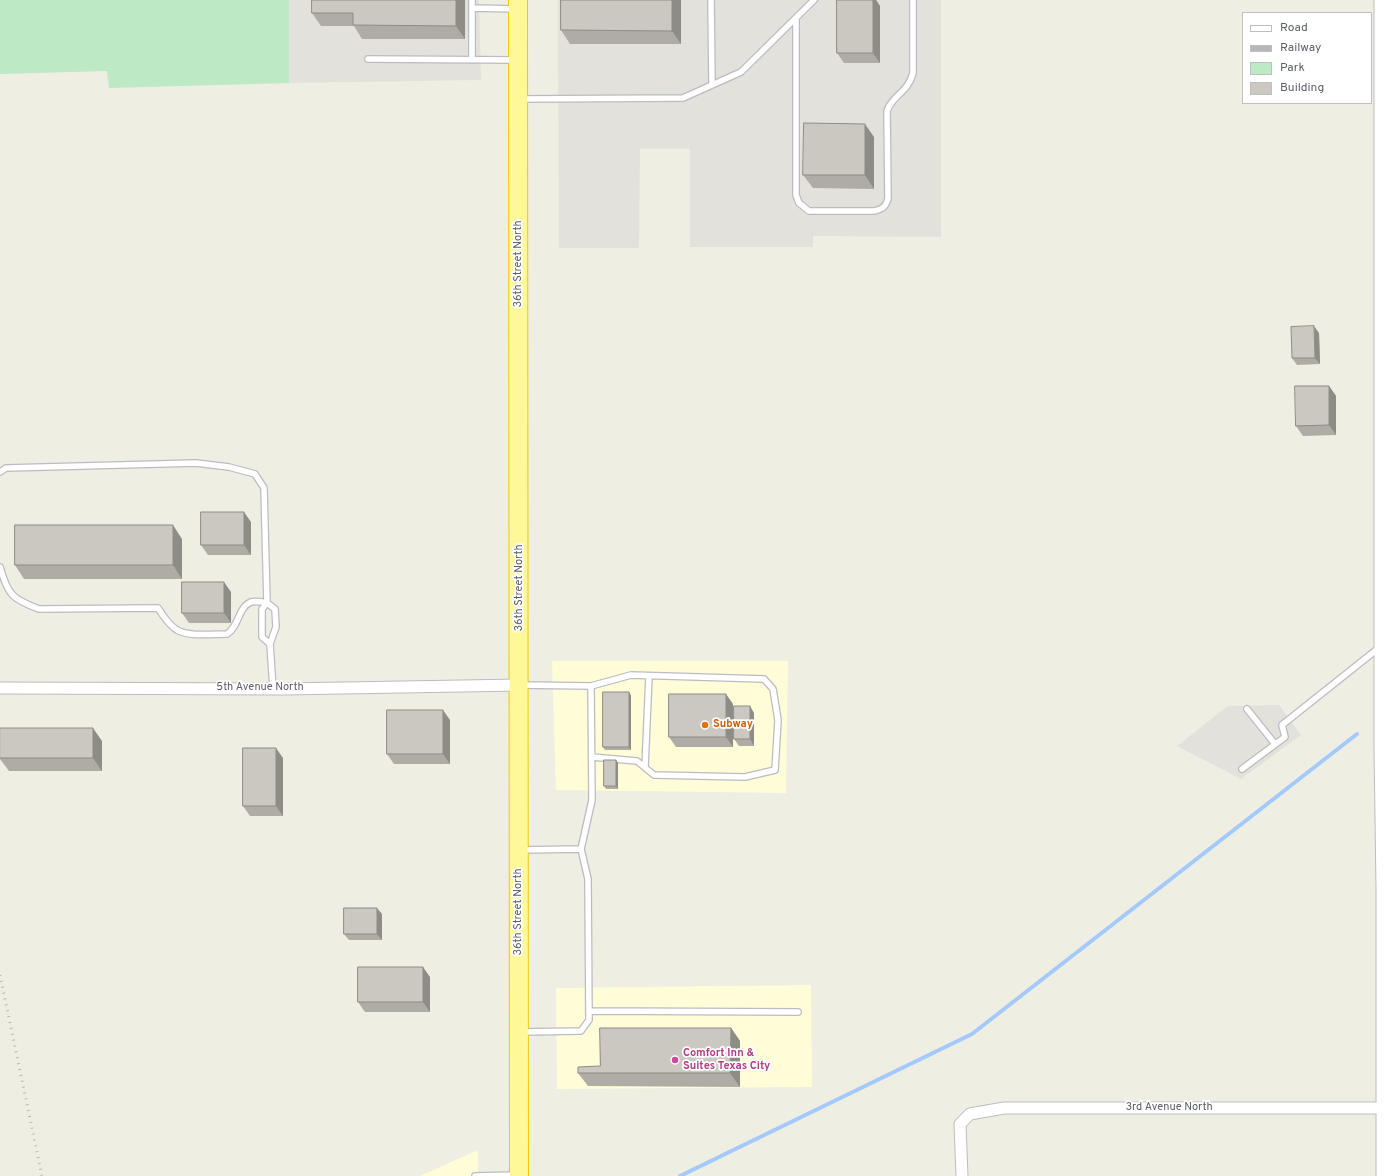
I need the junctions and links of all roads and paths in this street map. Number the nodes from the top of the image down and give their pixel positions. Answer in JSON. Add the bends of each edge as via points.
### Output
{"nodes":[{"id":1,"x":472,"y":0,"type":"edge"},
{"id":2,"x":711,"y":0,"type":"edge"},
{"id":3,"x":814,"y":0,"type":"edge"},
{"id":4,"x":913,"y":0,"type":"edge"},
{"id":5,"x":1380,"y":0,"type":"edge"},
{"id":6,"x":518,"y":4,"type":"edge"},
{"id":7,"x":472,"y":8,"type":"junction"},
{"id":8,"x":796,"y":18,"type":"junction"},
{"id":9,"x":368,"y":59,"type":"dead end"},
{"id":10,"x":472,"y":60,"type":"junction"},
{"id":11,"x":519,"y":60,"type":"junction"},
{"id":12,"x":1382,"y":83,"type":"edge"},
{"id":13,"x":712,"y":85,"type":"junction"},
{"id":14,"x":519,"y":99,"type":"junction"},
{"id":15,"x":0,"y":472,"type":"edge"},
{"id":16,"x":0,"y":568,"type":"edge"},
{"id":17,"x":267,"y":602,"type":"junction"},
{"id":18,"x":270,"y":644,"type":"junction"},
{"id":19,"x":1380,"y":647,"type":"junction"},
{"id":20,"x":649,"y":676,"type":"junction"},
{"id":21,"x":520,"y":686,"type":"junction"},
{"id":22,"x":591,"y":686,"type":"junction"},
{"id":23,"x":0,"y":688,"type":"edge"},
{"id":24,"x":273,"y":688,"type":"junction"},
{"id":25,"x":1247,"y":709,"type":"dead end"},
{"id":26,"x":1276,"y":744,"type":"junction"},
{"id":27,"x":592,"y":757,"type":"junction"},
{"id":28,"x":645,"y":767,"type":"junction"},
{"id":29,"x":1242,"y":769,"type":"dead end"},
{"id":30,"x":581,"y":849,"type":"junction"},
{"id":31,"x":520,"y":850,"type":"junction"},
{"id":32,"x":590,"y":1011,"type":"junction"},
{"id":33,"x":798,"y":1012,"type":"dead end"},
{"id":34,"x":519,"y":1032,"type":"junction"},
{"id":35,"x":1382,"y":1108,"type":"junction"},
{"id":36,"x":520,"y":1175,"type":"edge"},
{"id":37,"x":475,"y":1176,"type":"edge"},
{"id":38,"x":962,"y":1176,"type":"edge"},
{"id":39,"x":1382,"y":1176,"type":"edge"}],
"edges":[{"from":1,"to":7,"type":"lane"},
{"from":2,"to":13,"type":"lane"},
{"from":3,"to":8,"type":"lane"},
{"from":4,"to":8,"type":"lane","via":[[913,73],[906,89],[889,105],[887,111],[888,199],[886,206],[874,211],[809,211],[799,203],[796,195]]},
{"from":5,"to":12,"type":"street"},
{"from":6,"to":7,"type":"lane"},
{"from":6,"to":11,"type":"highway","name":"36th Street North"},
{"from":7,"to":10,"type":"lane"},
{"from":8,"to":13,"type":"lane","via":[[741,72]]},
{"from":9,"to":10,"type":"lane"},
{"from":10,"to":11,"type":"lane"},
{"from":11,"to":14,"type":"highway","name":"36th Street North"},
{"from":12,"to":19,"type":"street"},
{"from":13,"to":14,"type":"lane","via":[[683,98]]},
{"from":14,"to":21,"type":"highway","name":"36th Street North"},
{"from":15,"to":17,"type":"lane","via":[[6,468],[196,463],[229,467],[255,474],[264,488]]},
{"from":16,"to":17,"type":"lane","via":[[6,589],[21,603],[39,609],[158,608],[177,630],[188,633],[227,634],[233,631],[243,607],[251,602]]},
{"from":17,"to":18,"type":"lane","via":[[274,609],[276,627]]},
{"from":17,"to":18,"type":"lane","via":[[262,610],[262,637]]},
{"from":18,"to":24,"type":"lane"},
{"from":19,"to":26,"type":"lane","via":[[1282,725],[1285,737]]},
{"from":19,"to":35,"type":"street"},
{"from":20,"to":22,"type":"lane","via":[[631,675]]},
{"from":20,"to":28,"type":"lane"},
{"from":20,"to":28,"type":"lane","via":[[764,678],[772,688],[778,720],[775,770],[744,777],[654,775]]},
{"from":21,"to":22,"type":"lane"},
{"from":21,"to":24,"type":"street","name":"5th Avenue North"},
{"from":21,"to":31,"type":"highway","name":"36th Street North"},
{"from":22,"to":27,"type":"lane"},
{"from":23,"to":24,"type":"street","name":"5th Avenue North"},
{"from":25,"to":26,"type":"lane"},
{"from":26,"to":29,"type":"lane"},
{"from":27,"to":28,"type":"lane","via":[[637,761]]},
{"from":27,"to":30,"type":"lane","via":[[592,800]]},
{"from":30,"to":31,"type":"lane"},
{"from":30,"to":32,"type":"lane","via":[[588,879]]},
{"from":31,"to":34,"type":"highway","name":"36th Street North"},
{"from":32,"to":33,"type":"lane"},
{"from":32,"to":34,"type":"lane","via":[[590,1020],[581,1032]]},
{"from":34,"to":36,"type":"highway","name":"36th Street North"},
{"from":35,"to":38,"type":"street","name":"3rd Avenue North","via":[[1004,1108],[970,1114],[960,1124]]},
{"from":35,"to":39,"type":"street"},
{"from":36,"to":37,"type":"lane"}]}
